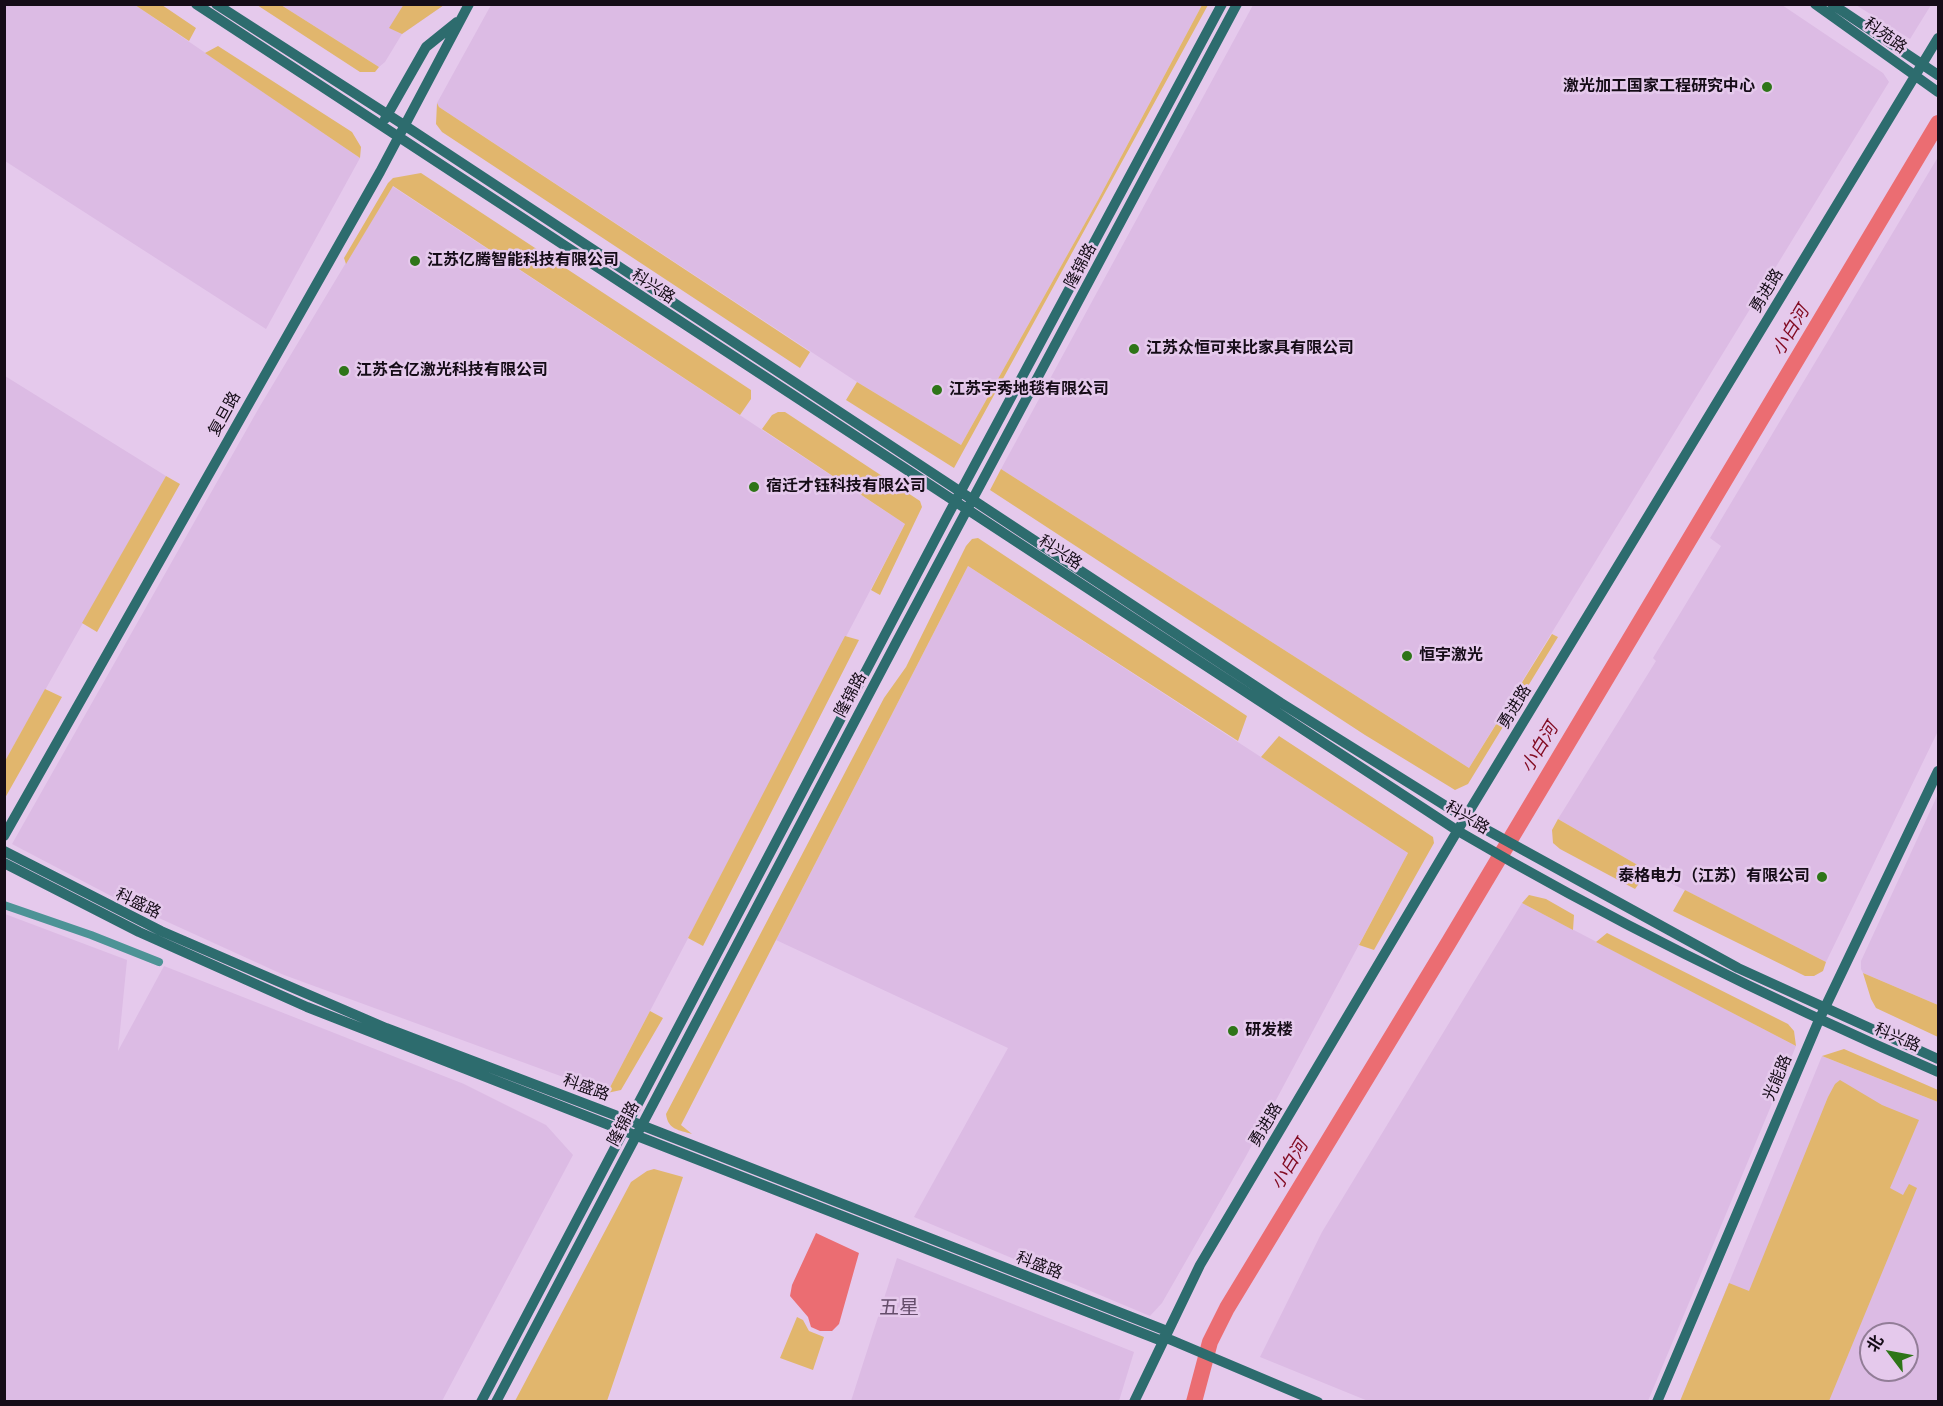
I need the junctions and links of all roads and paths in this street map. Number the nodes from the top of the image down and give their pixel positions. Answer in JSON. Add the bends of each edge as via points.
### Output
{"nodes":[{"id":1,"x":196,"y":4,"type":"edge"},
{"id":2,"x":216,"y":4,"type":"edge"},
{"id":3,"x":469,"y":4,"type":"edge"},
{"id":4,"x":1222,"y":4,"type":"edge"},
{"id":5,"x":1237,"y":4,"type":"edge"},
{"id":6,"x":1815,"y":4,"type":"edge"},
{"id":7,"x":1832,"y":4,"type":"edge"},
{"id":8,"x":462,"y":18,"type":"junction"},
{"id":9,"x":1938,"y":38,"type":"edge"},
{"id":10,"x":1922,"y":64,"type":"junction"},
{"id":11,"x":1936,"y":74,"type":"edge"},
{"id":12,"x":1915,"y":76,"type":"junction"},
{"id":13,"x":1938,"y":92,"type":"edge"},
{"id":14,"x":387,"y":114,"type":"junction"},
{"id":15,"x":404,"y":125,"type":"junction"},
{"id":16,"x":381,"y":126,"type":"junction"},
{"id":17,"x":398,"y":138,"type":"junction"},
{"id":18,"x":958,"y":497,"type":"junction"},
{"id":19,"x":969,"y":505,"type":"junction"},
{"id":20,"x":1938,"y":771,"type":"edge"},
{"id":21,"x":1465,"y":818,"type":"junction"},
{"id":22,"x":1458,"y":831,"type":"junction"},
{"id":23,"x":4,"y":836,"type":"edge"},
{"id":24,"x":4,"y":851,"type":"edge"},
{"id":25,"x":4,"y":863,"type":"edge"},
{"id":26,"x":4,"y":904,"type":"edge"},
{"id":27,"x":159,"y":962,"type":"dead end"},
{"id":28,"x":1824,"y":1009,"type":"junction"},
{"id":29,"x":1819,"y":1020,"type":"junction"},
{"id":30,"x":1938,"y":1059,"type":"edge"},
{"id":31,"x":1938,"y":1072,"type":"edge"},
{"id":32,"x":633,"y":1127,"type":"junction"},
{"id":33,"x":1164,"y":1336,"type":"junction"},
{"id":34,"x":481,"y":1401,"type":"edge"},
{"id":35,"x":496,"y":1401,"type":"edge"},
{"id":36,"x":1134,"y":1401,"type":"edge"},
{"id":37,"x":1318,"y":1401,"type":"edge"},
{"id":38,"x":1657,"y":1401,"type":"edge"}],
"edges":[{"from":1,"to":16,"type":"main road","name":"科兴路"},
{"from":2,"to":14,"type":"main road","name":"科兴路"},
{"from":3,"to":8,"type":"main road","name":"复旦路"},
{"from":4,"to":18,"type":"main road","name":"隆锦路"},
{"from":5,"to":19,"type":"main road","name":"隆锦路"},
{"from":6,"to":12,"type":"main road","name":"科苑路"},
{"from":7,"to":10,"type":"main road","name":"科苑路"},
{"from":8,"to":14,"type":"main road","via":[[426,47]]},
{"from":8,"to":15,"type":"main road","name":"复旦路"},
{"from":9,"to":10,"type":"main road","name":"勇进路"},
{"from":10,"to":11,"type":"main road","name":"科苑路"},
{"from":10,"to":12,"type":"main road","name":"勇进路"},
{"from":12,"to":13,"type":"main road","name":"科苑路"},
{"from":12,"to":21,"type":"main road","name":"勇进路"},
{"from":14,"to":15,"type":"main road","name":"科兴路"},
{"from":14,"to":16,"type":"main road"},
{"from":15,"to":17,"type":"main road","name":"复旦路"},
{"from":15,"to":18,"type":"main road","name":"科兴路"},
{"from":16,"to":17,"type":"main road","name":"科兴路"},
{"from":17,"to":18,"type":"main road","name":"科兴路"},
{"from":17,"to":23,"type":"main road","name":"复旦路"},
{"from":18,"to":19,"type":"main road","name":"科兴路"},
{"from":18,"to":32,"type":"main road","name":"隆锦路"},
{"from":19,"to":21,"type":"main road","name":"科兴路"},
{"from":19,"to":22,"type":"main road","name":"科兴路"},
{"from":19,"to":32,"type":"main road","name":"隆锦路"},
{"from":20,"to":28,"type":"main road","name":"光能路"},
{"from":21,"to":22,"type":"main road","name":"勇进路"},
{"from":21,"to":28,"type":"main road","name":"科兴路","via":[[1738,968]]},
{"from":22,"to":29,"type":"main road","name":"科兴路"},
{"from":22,"to":33,"type":"main road","name":"勇进路","via":[[1200,1265]]},
{"from":24,"to":32,"type":"main road","name":"科盛路","via":[[147,925],[290,989]]},
{"from":25,"to":32,"type":"main road","name":"科盛路","via":[[130,928],[307,1007]]},
{"from":26,"to":27,"type":"street"},
{"from":28,"to":29,"type":"main road","name":"光能路"},
{"from":28,"to":30,"type":"main road","name":"科兴路"},
{"from":29,"to":31,"type":"main road","name":"科兴路"},
{"from":29,"to":38,"type":"main road","name":"光能路"},
{"from":32,"to":33,"type":"main road","name":"科盛路"},
{"from":32,"to":34,"type":"main road","name":"隆锦路"},
{"from":32,"to":35,"type":"main road","name":"隆锦路"},
{"from":33,"to":36,"type":"main road","name":"勇进路"},
{"from":33,"to":37,"type":"main road","name":"科盛路"}]}
